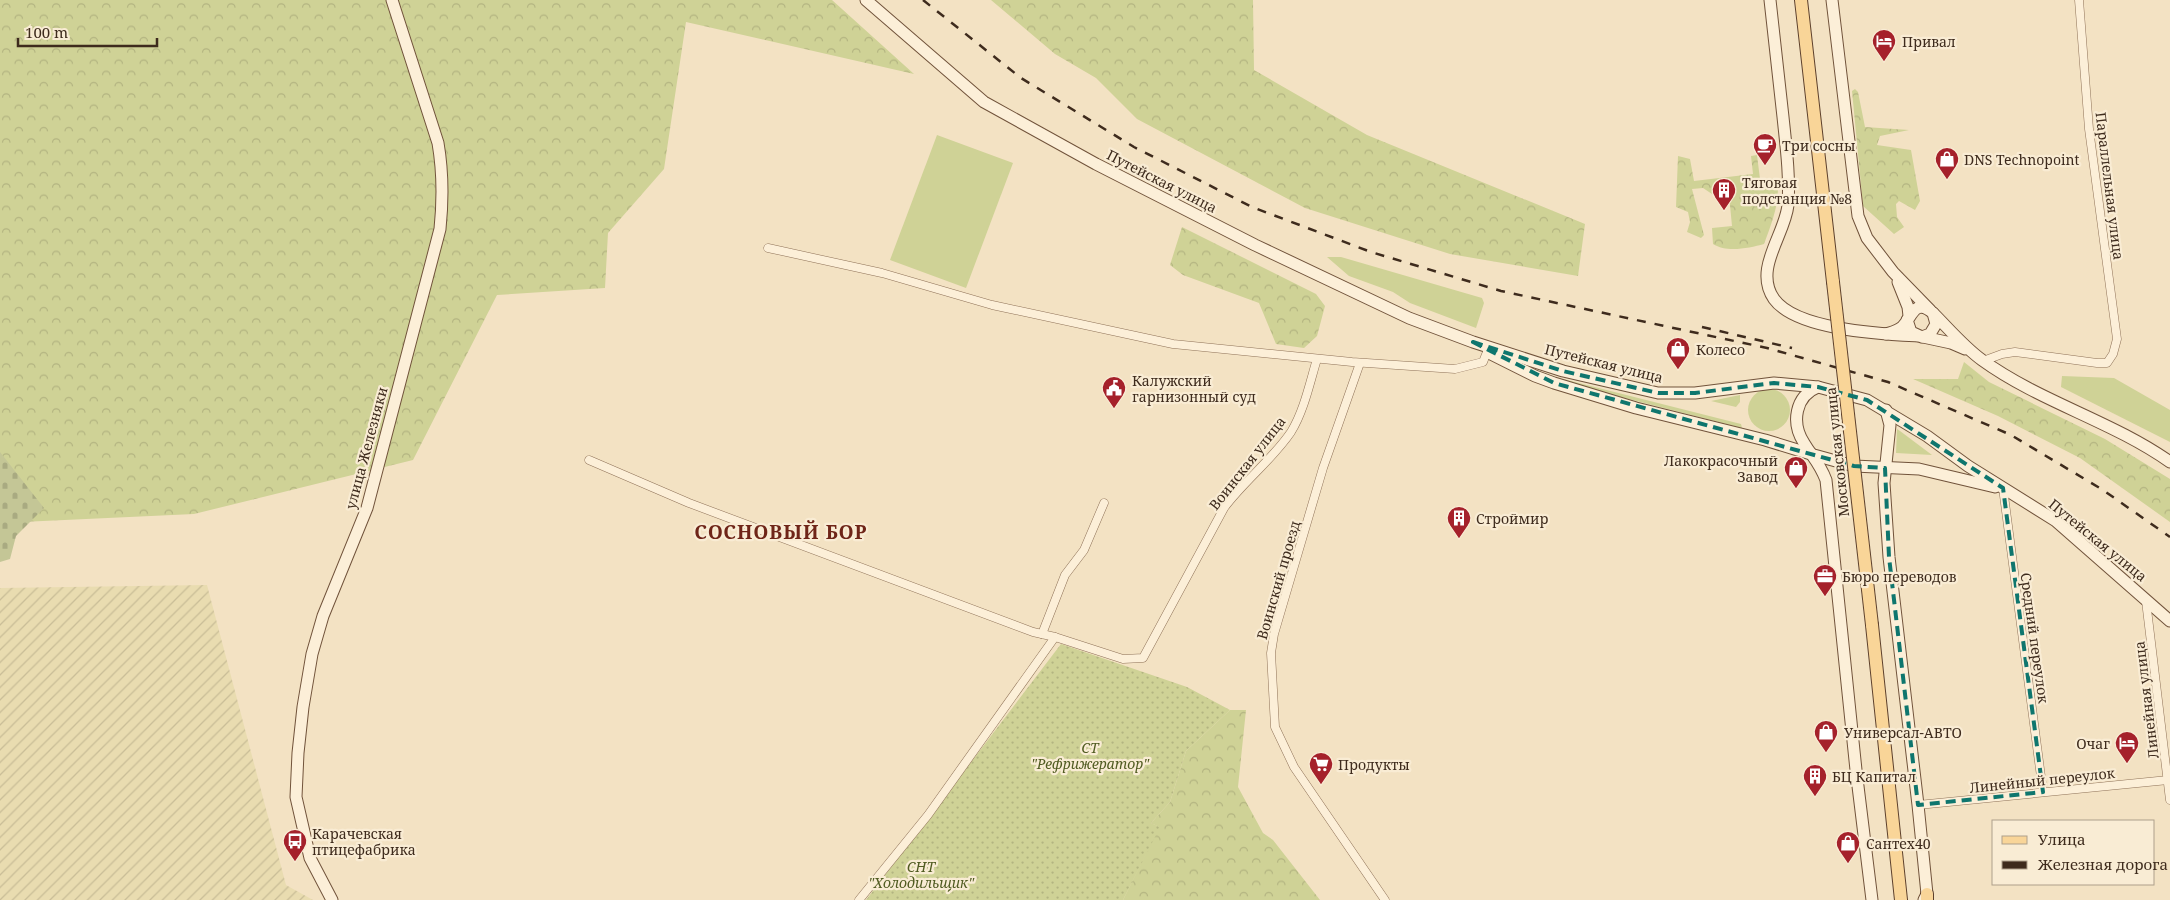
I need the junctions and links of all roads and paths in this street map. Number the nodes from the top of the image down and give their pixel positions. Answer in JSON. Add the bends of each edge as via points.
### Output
{"nodes":[{"id":1,"x":392,"y":0,"type":"edge"},
{"id":2,"x":866,"y":0,"type":"edge"},
{"id":3,"x":1770,"y":0,"type":"edge"},
{"id":4,"x":1802,"y":0,"type":"edge"},
{"id":5,"x":1832,"y":0,"type":"edge"},
{"id":6,"x":2079,"y":0,"type":"edge"},
{"id":7,"x":768,"y":248,"type":"dead end"},
{"id":8,"x":1892,"y":272,"type":"junction"},
{"id":9,"x":1931,"y":311,"type":"junction"},
{"id":10,"x":1908,"y":318,"type":"junction"},
{"id":11,"x":1882,"y":335,"type":"junction"},
{"id":12,"x":1920,"y":336,"type":"junction"},
{"id":13,"x":1473,"y":342,"type":"junction"},
{"id":14,"x":1487,"y":352,"type":"junction"},
{"id":15,"x":1973,"y":353,"type":"junction"},
{"id":16,"x":1317,"y":358,"type":"junction"},
{"id":17,"x":1983,"y":361,"type":"junction"},
{"id":18,"x":1360,"y":363,"type":"junction"},
{"id":19,"x":1818,"y":387,"type":"junction"},
{"id":20,"x":1886,"y":410,"type":"junction"},
{"id":21,"x":1814,"y":455,"type":"junction"},
{"id":22,"x":589,"y":460,"type":"dead end"},
{"id":23,"x":2170,"y":462,"type":"edge"},
{"id":24,"x":1885,"y":468,"type":"junction"},
{"id":25,"x":2002,"y":488,"type":"junction"},
{"id":26,"x":1104,"y":503,"type":"dead end"},
{"id":27,"x":2146,"y":598,"type":"junction"},
{"id":28,"x":2170,"y":621,"type":"edge"},
{"id":29,"x":1042,"y":634,"type":"junction"},
{"id":30,"x":1055,"y":637,"type":"junction"},
{"id":31,"x":2168,"y":780,"type":"junction"},
{"id":32,"x":2044,"y":792,"type":"junction"},
{"id":33,"x":2170,"y":800,"type":"edge"},
{"id":34,"x":1918,"y":806,"type":"junction"},
{"id":35,"x":1926,"y":898,"type":"edge"},
{"id":36,"x":332,"y":900,"type":"edge"},
{"id":37,"x":859,"y":900,"type":"edge"},
{"id":38,"x":1385,"y":900,"type":"edge"},
{"id":39,"x":1872,"y":900,"type":"edge"},
{"id":40,"x":1901,"y":900,"type":"edge"}],
"edges":[{"from":1,"to":36,"type":"main road","name":"улица Железняки","via":[[438,143],[442,204],[440,229],[367,508],[323,616],[312,654],[303,707],[296,797],[310,858]]},
{"from":2,"to":13,"type":"main road","name":"Путейская улица","via":[[984,102],[1096,164],[1255,245],[1409,318]]},
{"from":3,"to":11,"type":"main road","via":[[1788,188],[1784,222],[1768,264],[1768,287],[1773,298],[1793,314],[1842,329]]},
{"from":4,"to":40,"type":"main road","name":"Московская улица","bridge":true},
{"from":5,"to":8,"type":"main road","via":[[1858,216],[1867,238]]},
{"from":6,"to":17,"type":"street","name":"Параллельная улица","via":[[2089,129],[2117,339],[2114,354],[2107,363],[2016,352]]},
{"from":7,"to":16,"type":"street","via":[[882,273],[992,305],[1173,344]]},
{"from":8,"to":9,"type":"main road"},
{"from":8,"to":10,"type":"main road","via":[[1904,294]]},
{"from":9,"to":10,"type":"main road","via":[[1918,308]]},
{"from":9,"to":12,"type":"main road","via":[[1936,320],[1935,328],[1930,334]]},
{"from":9,"to":15,"type":"main road"},
{"from":10,"to":11,"type":"main road","via":[[1895,331]]},
{"from":10,"to":12,"type":"main road","via":[[1911,332]]},
{"from":11,"to":12,"type":"main road"},
{"from":12,"to":15,"type":"main road","via":[[1950,342]]},
{"from":13,"to":14,"type":"main road","name":"Путейская улица"},
{"from":13,"to":19,"type":"main road","name":"Путейская улица","via":[[1563,370],[1658,393],[1696,394],[1774,383]]},
{"from":14,"to":18,"type":"street","via":[[1483,362],[1455,369]]},
{"from":14,"to":21,"type":"main road","name":"Путейская улица","via":[[1554,383]]},
{"from":15,"to":17,"type":"main road"},
{"from":16,"to":18,"type":"street"},
{"from":16,"to":30,"type":"street","name":"Воинская улица","via":[[1292,431],[1224,508],[1143,658],[1124,659]]},
{"from":17,"to":23,"type":"main road"},
{"from":18,"to":38,"type":"street","name":"Воинский проезд","via":[[1323,468],[1271,653],[1275,727],[1294,767]]},
{"from":19,"to":20,"type":"main road","name":"Путейская улица","via":[[1867,400]]},
{"from":19,"to":21,"type":"main road","via":[[1803,396],[1797,418],[1798,430]]},
{"from":20,"to":24,"type":"main road","via":[[1890,426]]},
{"from":20,"to":25,"type":"main road","name":"Путейская улица"},
{"from":21,"to":24,"type":"main road","name":"Путейская улица","via":[[1854,466]]},
{"from":21,"to":39,"type":"main road","via":[[1826,480]]},
{"from":22,"to":29,"type":"street","via":[[690,503]]},
{"from":24,"to":25,"type":"main road","name":"Путейская улица","via":[[1919,469]]},
{"from":24,"to":34,"type":"main road","via":[[1889,557]]},
{"from":25,"to":27,"type":"main road","name":"Путейская улица","via":[[2056,521]]},
{"from":25,"to":32,"type":"street","name":"Средний переулок"},
{"from":26,"to":29,"type":"street","via":[[1084,550],[1065,575]]},
{"from":27,"to":28,"type":"main road","name":"Путейская улица"},
{"from":27,"to":31,"type":"street","name":"Линейная улица"},
{"from":29,"to":30,"type":"street"},
{"from":30,"to":37,"type":"street","via":[[928,815]]},
{"from":31,"to":32,"type":"street","name":"Линейный переулок"},
{"from":31,"to":33,"type":"street","name":"Линейная улица"},
{"from":32,"to":34,"type":"street","name":"Линейный переулок"},
{"from":34,"to":35,"type":"main road"}]}
